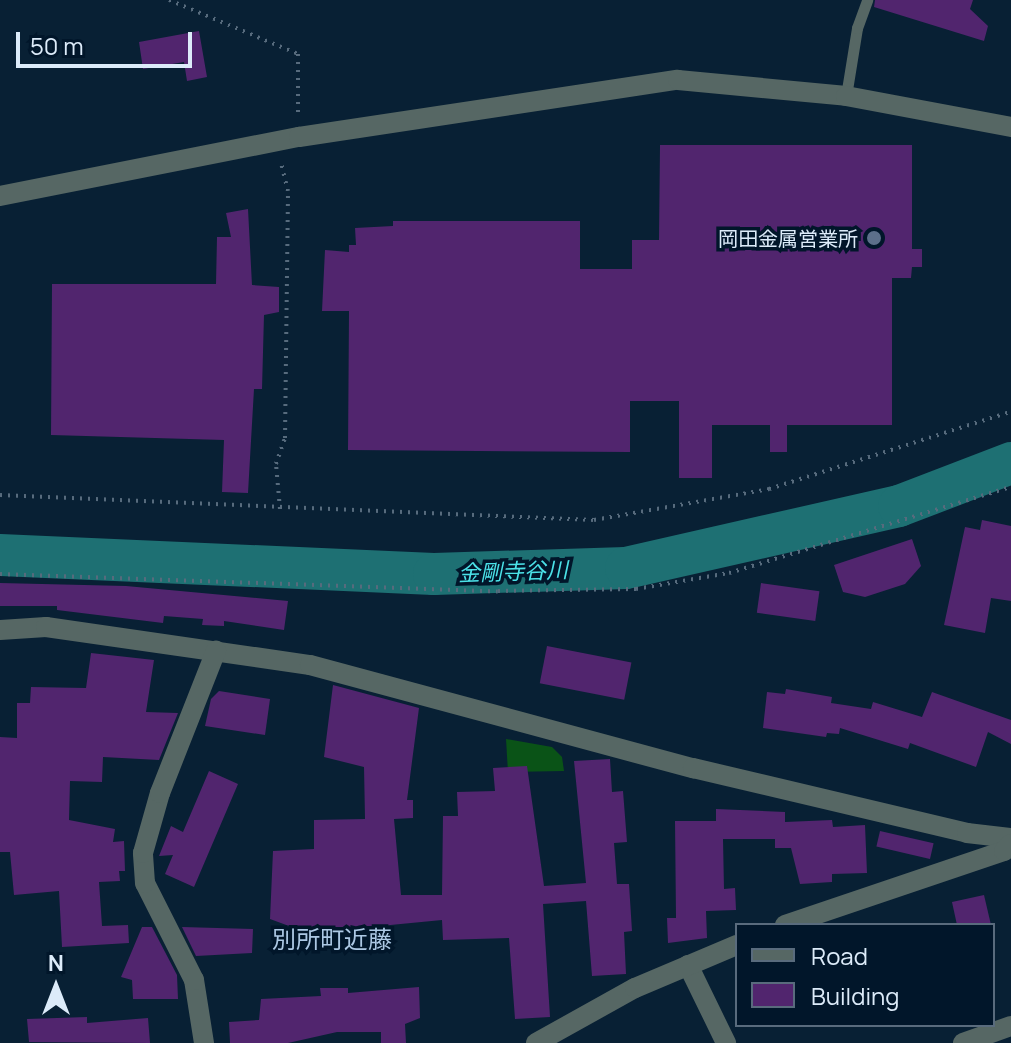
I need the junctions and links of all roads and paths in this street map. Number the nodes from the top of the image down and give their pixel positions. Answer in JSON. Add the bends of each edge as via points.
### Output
{"nodes":[{"id":1,"x":169,"y":0,"type":"edge"},
{"id":2,"x":867,"y":0,"type":"edge"},
{"id":3,"x":846,"y":96,"type":"junction"},
{"id":4,"x":1011,"y":127,"type":"edge"},
{"id":5,"x":299,"y":137,"type":"junction"},
{"id":6,"x":275,"y":142,"type":"junction"},
{"id":7,"x":0,"y":196,"type":"edge"},
{"id":8,"x":1011,"y":412,"type":"edge"},
{"id":9,"x":1011,"y":487,"type":"edge"},
{"id":10,"x":0,"y":495,"type":"edge"},
{"id":11,"x":280,"y":509,"type":"junction"},
{"id":12,"x":0,"y":574,"type":"edge"},
{"id":13,"x":0,"y":630,"type":"edge"},
{"id":14,"x":216,"y":651,"type":"junction"},
{"id":15,"x":1011,"y":841,"type":"edge"},
{"id":16,"x":790,"y":923,"type":"edge"},
{"id":17,"x":735,"y":946,"type":"edge"},
{"id":18,"x":688,"y":965,"type":"junction"},
{"id":19,"x":1011,"y":1026,"type":"edge"},
{"id":20,"x":204,"y":1043,"type":"edge"},
{"id":21,"x":536,"y":1043,"type":"edge"},
{"id":22,"x":726,"y":1043,"type":"edge"},
{"id":23,"x":963,"y":1043,"type":"edge"}],
"edges":[{"from":1,"to":5,"type":"path","via":[[298,54]]},
{"from":2,"to":3,"type":"lane"},
{"from":3,"to":4,"type":"street"},
{"from":3,"to":5,"type":"street","via":[[678,80]]},
{"from":5,"to":6,"type":"street"},
{"from":6,"to":7,"type":"street"},
{"from":6,"to":11,"type":"path","via":[[288,191],[285,438],[276,464]]},
{"from":8,"to":11,"type":"path","via":[[769,489],[666,511],[594,520]]},
{"from":9,"to":12,"type":"path","via":[[729,573],[636,589],[498,591]]},
{"from":10,"to":11,"type":"path"},
{"from":13,"to":14,"type":"street","via":[[46,627]]},
{"from":14,"to":15,"type":"street","via":[[310,665],[693,768]]},
{"from":14,"to":20,"type":"street","via":[[160,793],[143,853],[145,883],[194,980]]},
{"from":15,"to":16,"type":"street"},
{"from":17,"to":18,"type":"street"},
{"from":18,"to":21,"type":"street"},
{"from":18,"to":22,"type":"street"},
{"from":19,"to":23,"type":"street"}]}
